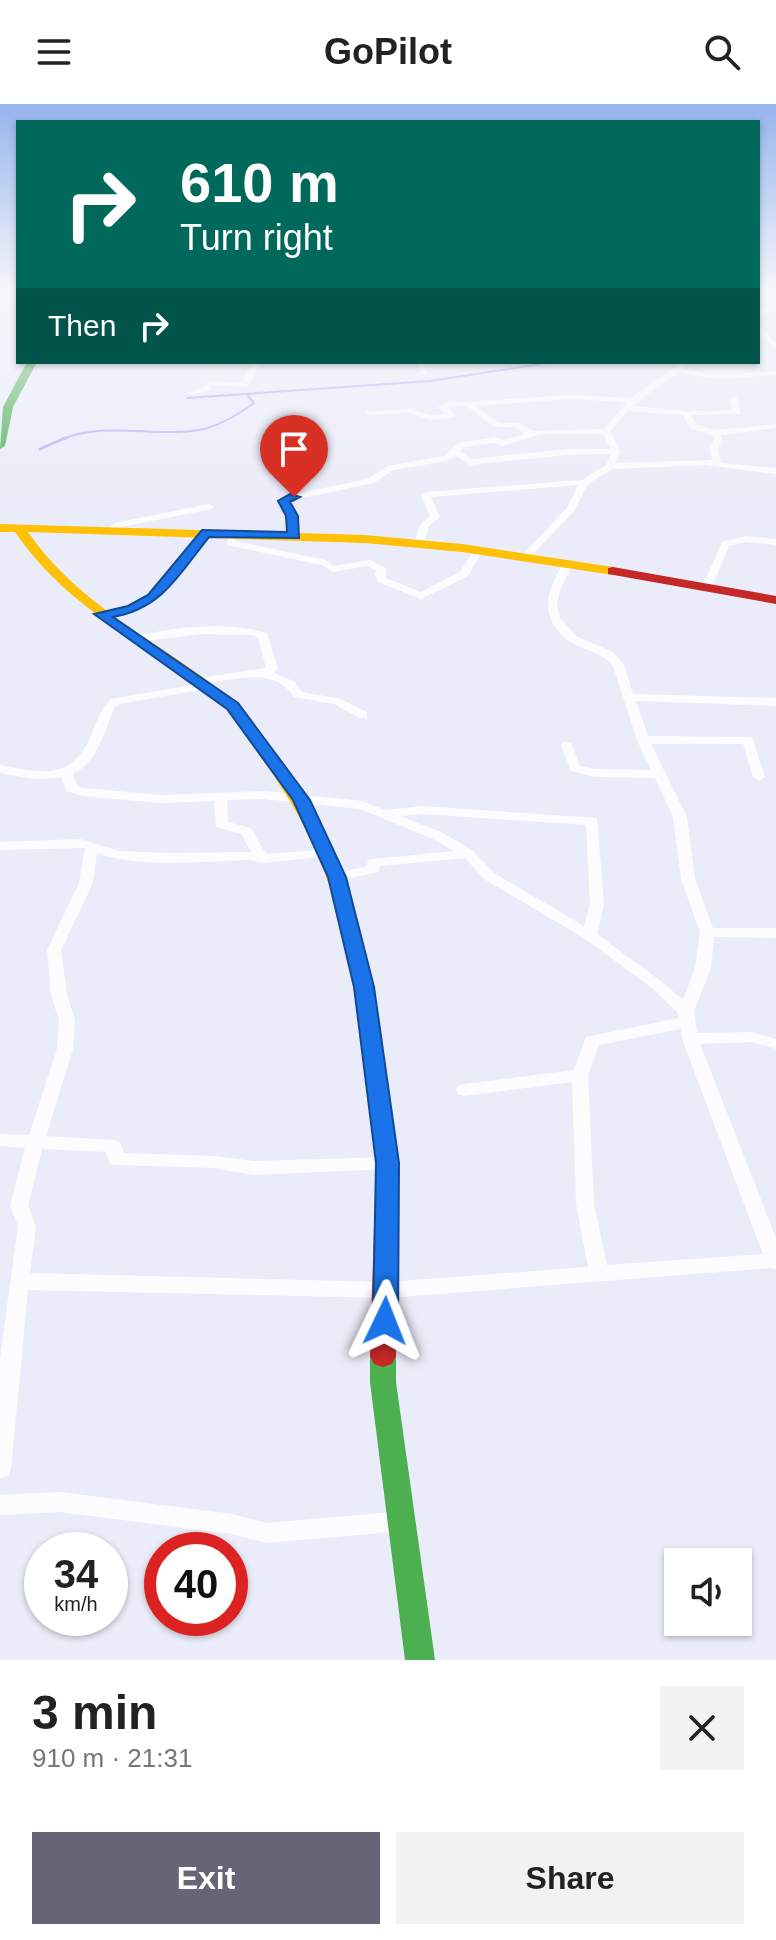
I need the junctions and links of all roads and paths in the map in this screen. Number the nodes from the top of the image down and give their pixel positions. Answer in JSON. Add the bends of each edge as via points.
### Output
{"nodes":[{"id":1,"x":31,"y":364,"type":"edge"},
{"id":2,"x":256,"y":364,"type":"edge"},
{"id":3,"x":421,"y":364,"type":"edge"},
{"id":4,"x":685,"y":364,"type":"edge"},
{"id":5,"x":677,"y":370,"type":"junction"},
{"id":6,"x":424,"y":372,"type":"dead end"},
{"id":7,"x":776,"y":373,"type":"edge"},
{"id":8,"x":191,"y":393,"type":"dead end"},
{"id":9,"x":734,"y":399,"type":"dead end"},
{"id":10,"x":474,"y":403,"type":"junction"},
{"id":11,"x":629,"y":404,"type":"junction"},
{"id":12,"x":370,"y":413,"type":"dead end"},
{"id":13,"x":686,"y":413,"type":"junction"},
{"id":14,"x":776,"y":426,"type":"edge"},
{"id":15,"x":606,"y":431,"type":"junction"},
{"id":16,"x":714,"y":433,"type":"junction"},
{"id":17,"x":532,"y":434,"type":"junction"},
{"id":18,"x":0,"y":446,"type":"edge"},
{"id":19,"x":616,"y":451,"type":"junction"},
{"id":20,"x":456,"y":452,"type":"junction"},
{"id":21,"x":707,"y":463,"type":"junction"},
{"id":22,"x":610,"y":466,"type":"junction"},
{"id":23,"x":776,"y":471,"type":"edge"},
{"id":24,"x":584,"y":482,"type":"junction"},
{"id":25,"x":209,"y":507,"type":"dead end"},
{"id":26,"x":9,"y":528,"type":"edge"},
{"id":27,"x":109,"y":531,"type":"junction"},
{"id":28,"x":206,"y":533,"type":"junction"},
{"id":29,"x":231,"y":534,"type":"junction"},
{"id":30,"x":294,"y":536,"type":"junction"},
{"id":31,"x":776,"y":542,"type":"edge"},
{"id":32,"x":419,"y":543,"type":"junction"},
{"id":33,"x":479,"y":549,"type":"junction"},
{"id":34,"x":526,"y":556,"type":"junction"},
{"id":35,"x":568,"y":563,"type":"junction"},
{"id":36,"x":707,"y":587,"type":"junction"},
{"id":37,"x":776,"y":600,"type":"edge"},
{"id":38,"x":101,"y":614,"type":"junction"},
{"id":39,"x":137,"y":639,"type":"junction"},
{"id":40,"x":264,"y":673,"type":"junction"},
{"id":41,"x":203,"y":683,"type":"junction"},
{"id":42,"x":628,"y":697,"type":"junction"},
{"id":43,"x":776,"y":702,"type":"edge"},
{"id":44,"x":363,"y":715,"type":"dead end"},
{"id":45,"x":643,"y":740,"type":"junction"},
{"id":46,"x":567,"y":745,"type":"dead end"},
{"id":47,"x":0,"y":769,"type":"edge"},
{"id":48,"x":66,"y":773,"type":"junction"},
{"id":49,"x":661,"y":774,"type":"junction"},
{"id":50,"x":759,"y":777,"type":"dead end"},
{"id":51,"x":220,"y":797,"type":"junction"},
{"id":52,"x":301,"y":800,"type":"junction"},
{"id":53,"x":384,"y":813,"type":"junction"},
{"id":54,"x":0,"y":846,"type":"edge"},
{"id":55,"x":91,"y":849,"type":"junction"},
{"id":56,"x":326,"y":853,"type":"junction"},
{"id":57,"x":468,"y":854,"type":"junction"},
{"id":58,"x":262,"y":859,"type":"junction"},
{"id":59,"x":337,"y":877,"type":"junction"},
{"id":60,"x":707,"y":932,"type":"junction"},
{"id":61,"x":776,"y":933,"type":"edge"},
{"id":62,"x":589,"y":935,"type":"junction"},
{"id":63,"x":688,"y":1024,"type":"junction"},
{"id":64,"x":776,"y":1044,"type":"edge"},
{"id":65,"x":580,"y":1075,"type":"junction"},
{"id":66,"x":464,"y":1090,"type":"dead end"},
{"id":67,"x":36,"y":1139,"type":"junction"},
{"id":68,"x":0,"y":1140,"type":"edge"},
{"id":69,"x":387,"y":1163,"type":"junction"},
{"id":70,"x":776,"y":1261,"type":"edge"},
{"id":71,"x":599,"y":1272,"type":"junction"},
{"id":72,"x":20,"y":1276,"type":"junction"},
{"id":73,"x":387,"y":1290,"type":"junction"},
{"id":74,"x":0,"y":1469,"type":"edge"},
{"id":75,"x":0,"y":1505,"type":"edge"},
{"id":76,"x":403,"y":1521,"type":"junction"},
{"id":77,"x":420,"y":1660,"type":"edge"}],
"edges":[{"from":1,"to":18,"type":"street","via":[[8,407]]},
{"from":2,"to":8,"type":"street","via":[[245,385],[209,383]]},
{"from":3,"to":6,"type":"street"},
{"from":4,"to":5,"type":"street"},
{"from":5,"to":7,"type":"street","via":[[717,377]]},
{"from":5,"to":11,"type":"street"},
{"from":9,"to":13,"type":"street","via":[[738,412]]},
{"from":10,"to":11,"type":"street","via":[[570,397]]},
{"from":10,"to":12,"type":"street","via":[[442,406],[451,415],[434,418],[411,411]]},
{"from":10,"to":17,"type":"street","via":[[471,406],[497,425],[516,425]]},
{"from":11,"to":13,"type":"street"},
{"from":11,"to":15,"type":"street"},
{"from":13,"to":16,"type":"street","via":[[693,426]]},
{"from":14,"to":16,"type":"street"},
{"from":15,"to":17,"type":"street"},
{"from":15,"to":19,"type":"street"},
{"from":16,"to":21,"type":"street","via":[[717,462]]},
{"from":17,"to":20,"type":"street","via":[[503,443],[461,445]]},
{"from":19,"to":20,"type":"street","via":[[470,462]]},
{"from":19,"to":22,"type":"street"},
{"from":20,"to":30,"type":"street","via":[[390,468],[371,481],[284,501]]},
{"from":21,"to":22,"type":"street"},
{"from":21,"to":23,"type":"street"},
{"from":22,"to":24,"type":"street"},
{"from":24,"to":32,"type":"street","via":[[426,495],[435,517],[425,525]]},
{"from":24,"to":34,"type":"street","via":[[571,509]]},
{"from":25,"to":27,"type":"street"},
{"from":26,"to":27,"type":"street"},
{"from":26,"to":38,"type":"street"},
{"from":27,"to":28,"type":"street"},
{"from":28,"to":29,"type":"street"},
{"from":28,"to":38,"type":"street","via":[[153,597],[132,609]]},
{"from":29,"to":30,"type":"street"},
{"from":29,"to":33,"type":"street","via":[[230,543],[325,563],[332,569],[370,563],[382,570],[382,580],[421,596],[464,574]]},
{"from":30,"to":32,"type":"street"},
{"from":31,"to":36,"type":"street","via":[[746,539],[725,544]]},
{"from":32,"to":33,"type":"street"},
{"from":33,"to":34,"type":"street"},
{"from":34,"to":35,"type":"street"},
{"from":35,"to":36,"type":"street"},
{"from":35,"to":42,"type":"street","via":[[555,590],[555,619],[572,638],[609,654]]},
{"from":36,"to":37,"type":"street"},
{"from":38,"to":39,"type":"street"},
{"from":39,"to":40,"type":"street","via":[[174,632],[257,632],[263,635],[272,669]]},
{"from":39,"to":41,"type":"street"},
{"from":40,"to":41,"type":"street"},
{"from":40,"to":44,"type":"street","via":[[291,684],[298,695],[337,701]]},
{"from":41,"to":48,"type":"street","via":[[115,701],[85,760]]},
{"from":41,"to":52,"type":"street","via":[[247,723]]},
{"from":42,"to":43,"type":"street"},
{"from":42,"to":45,"type":"street"},
{"from":45,"to":49,"type":"street"},
{"from":45,"to":50,"type":"street","via":[[748,740]]},
{"from":46,"to":49,"type":"street","via":[[575,768]]},
{"from":47,"to":48,"type":"street"},
{"from":48,"to":51,"type":"street","via":[[72,788],[81,792],[162,799]]},
{"from":49,"to":60,"type":"street","via":[[680,817],[688,879]]},
{"from":51,"to":52,"type":"street"},
{"from":51,"to":58,"type":"street","via":[[221,824],[246,831]]},
{"from":52,"to":53,"type":"street","via":[[362,805]]},
{"from":52,"to":56,"type":"street"},
{"from":53,"to":57,"type":"street"},
{"from":53,"to":62,"type":"street","via":[[422,810],[592,821],[597,904]]},
{"from":54,"to":55,"type":"street","via":[[80,843]]},
{"from":55,"to":58,"type":"street","via":[[119,855]]},
{"from":55,"to":67,"type":"street","via":[[86,883],[54,950],[67,1020],[65,1049]]},
{"from":56,"to":58,"type":"street"},
{"from":56,"to":59,"type":"street"},
{"from":57,"to":59,"type":"street","via":[[373,863],[374,869]]},
{"from":57,"to":62,"type":"street","via":[[489,876]]},
{"from":59,"to":69,"type":"street","via":[[364,987]]},
{"from":60,"to":61,"type":"street"},
{"from":60,"to":63,"type":"street"},
{"from":62,"to":63,"type":"street","via":[[657,985]]},
{"from":63,"to":64,"type":"street"},
{"from":63,"to":65,"type":"street","via":[[592,1041]]},
{"from":63,"to":70,"type":"street"},
{"from":65,"to":66,"type":"street"},
{"from":65,"to":71,"type":"street","via":[[585,1204]]},
{"from":67,"to":68,"type":"street"},
{"from":67,"to":69,"type":"street","via":[[114,1146],[116,1159],[254,1168]]},
{"from":67,"to":72,"type":"street","via":[[19,1206],[27,1226]]},
{"from":69,"to":73,"type":"street"},
{"from":70,"to":71,"type":"street"},
{"from":71,"to":73,"type":"street"},
{"from":72,"to":73,"type":"street","via":[[28,1282],[114,1286]]},
{"from":72,"to":74,"type":"street"},
{"from":73,"to":76,"type":"street","via":[[383,1382]]},
{"from":75,"to":76,"type":"street","via":[[60,1502],[267,1533]]},
{"from":76,"to":77,"type":"street"}]}
